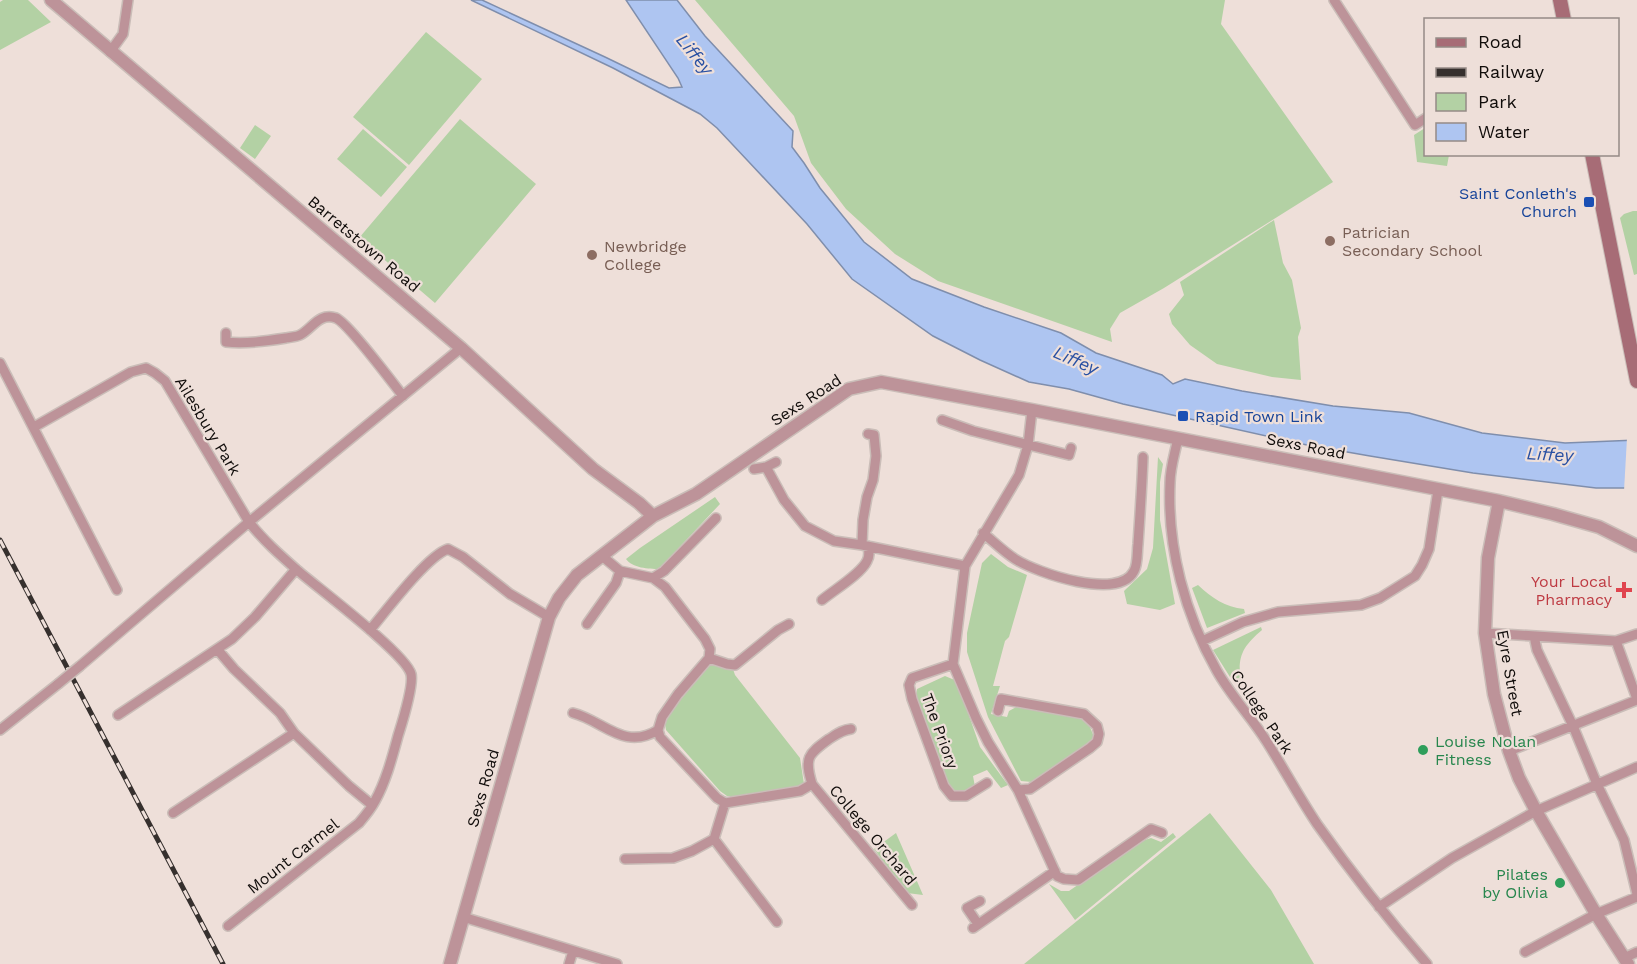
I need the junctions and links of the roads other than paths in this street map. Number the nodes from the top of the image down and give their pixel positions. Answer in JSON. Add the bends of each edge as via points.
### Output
{"nodes":[{"id":1,"x":51,"y":0,"type":"edge"},
{"id":2,"x":128,"y":0,"type":"edge"},
{"id":3,"x":1334,"y":0,"type":"edge"},
{"id":4,"x":1560,"y":0,"type":"edge"},
{"id":5,"x":1564,"y":18,"type":"edge"},
{"id":6,"x":110,"y":52,"type":"junction"},
{"id":7,"x":1424,"y":119,"type":"edge"},
{"id":8,"x":1592,"y":156,"type":"edge"},
{"id":9,"x":226,"y":333,"type":"dead end"},
{"id":10,"x":461,"y":348,"type":"junction"},
{"id":11,"x":1634,"y":352,"type":"edge"},
{"id":12,"x":0,"y":363,"type":"edge"},
{"id":13,"x":1637,"y":381,"type":"edge"},
{"id":14,"x":403,"y":396,"type":"junction"},
{"id":15,"x":1032,"y":410,"type":"junction"},
{"id":16,"x":942,"y":420,"type":"dead end"},
{"id":17,"x":34,"y":427,"type":"junction"},
{"id":18,"x":868,"y":434,"type":"dead end"},
{"id":19,"x":1178,"y":438,"type":"junction"},
{"id":20,"x":1028,"y":445,"type":"junction"},
{"id":21,"x":1071,"y":448,"type":"dead end"},
{"id":22,"x":1143,"y":457,"type":"dead end"},
{"id":23,"x":776,"y":462,"type":"dead end"},
{"id":24,"x":766,"y":467,"type":"junction"},
{"id":25,"x":754,"y":469,"type":"dead end"},
{"id":26,"x":1142,"y":479,"type":"junction"},
{"id":27,"x":1153,"y":480,"type":"dead end"},
{"id":28,"x":1438,"y":490,"type":"junction"},
{"id":29,"x":1498,"y":501,"type":"junction"},
{"id":30,"x":653,"y":516,"type":"junction"},
{"id":31,"x":716,"y":518,"type":"dead end"},
{"id":32,"x":249,"y":522,"type":"junction"},
{"id":33,"x":983,"y":533,"type":"junction"},
{"id":34,"x":865,"y":546,"type":"junction"},
{"id":35,"x":1637,"y":546,"type":"edge"},
{"id":36,"x":602,"y":555,"type":"junction"},
{"id":37,"x":965,"y":566,"type":"junction"},
{"id":38,"x":296,"y":568,"type":"junction"},
{"id":39,"x":620,"y":571,"type":"junction"},
{"id":40,"x":653,"y":578,"type":"junction"},
{"id":41,"x":117,"y":591,"type":"dead end"},
{"id":42,"x":822,"y":600,"type":"dead end"},
{"id":43,"x":549,"y":616,"type":"junction"},
{"id":44,"x":587,"y":624,"type":"dead end"},
{"id":45,"x":789,"y":624,"type":"dead end"},
{"id":46,"x":370,"y":630,"type":"junction"},
{"id":47,"x":1485,"y":633,"type":"junction"},
{"id":48,"x":1637,"y":634,"type":"edge"},
{"id":49,"x":1534,"y":636,"type":"junction"},
{"id":50,"x":1202,"y":641,"type":"junction"},
{"id":51,"x":1616,"y":641,"type":"junction"},
{"id":52,"x":218,"y":650,"type":"junction"},
{"id":53,"x":709,"y":658,"type":"junction"},
{"id":54,"x":953,"y":664,"type":"junction"},
{"id":55,"x":1636,"y":694,"type":"edge"},
{"id":56,"x":998,"y":711,"type":"dead end"},
{"id":57,"x":573,"y":713,"type":"dead end"},
{"id":58,"x":118,"y":715,"type":"dead end"},
{"id":59,"x":1573,"y":726,"type":"junction"},
{"id":60,"x":0,"y":729,"type":"edge"},
{"id":61,"x":851,"y":729,"type":"dead end"},
{"id":62,"x":658,"y":730,"type":"junction"},
{"id":63,"x":294,"y":733,"type":"junction"},
{"id":64,"x":1509,"y":751,"type":"junction"},
{"id":65,"x":1637,"y":767,"type":"edge"},
{"id":66,"x":987,"y":783,"type":"dead end"},
{"id":67,"x":812,"y":784,"type":"junction"},
{"id":68,"x":1596,"y":784,"type":"junction"},
{"id":69,"x":1018,"y":790,"type":"junction"},
{"id":70,"x":725,"y":803,"type":"junction"},
{"id":71,"x":372,"y":805,"type":"junction"},
{"id":72,"x":1536,"y":811,"type":"junction"},
{"id":73,"x":173,"y":813,"type":"dead end"},
{"id":74,"x":1162,"y":833,"type":"dead end"},
{"id":75,"x":714,"y":839,"type":"junction"},
{"id":76,"x":625,"y":859,"type":"dead end"},
{"id":77,"x":1055,"y":871,"type":"junction"},
{"id":78,"x":1637,"y":895,"type":"edge"},
{"id":79,"x":981,"y":901,"type":"dead end"},
{"id":80,"x":912,"y":905,"type":"dead end"},
{"id":81,"x":1378,"y":907,"type":"junction"},
{"id":82,"x":1596,"y":914,"type":"junction"},
{"id":83,"x":463,"y":917,"type":"junction"},
{"id":84,"x":777,"y":922,"type":"dead end"},
{"id":85,"x":228,"y":926,"type":"dead end"},
{"id":86,"x":573,"y":951,"type":"junction"},
{"id":87,"x":1526,"y":952,"type":"dead end"},
{"id":88,"x":1637,"y":952,"type":"edge"},
{"id":89,"x":1626,"y":961,"type":"edge"},
{"id":90,"x":450,"y":964,"type":"edge"},
{"id":91,"x":569,"y":964,"type":"edge"},
{"id":92,"x":617,"y":964,"type":"edge"},
{"id":93,"x":1426,"y":964,"type":"edge"}],
"edges":[{"from":1,"to":6,"type":"street","name":"Barretstown Road"},
{"from":2,"to":6,"type":"street","via":[[123,34]]},
{"from":3,"to":7,"type":"street","via":[[1415,125]]},
{"from":4,"to":5,"type":"main road"},
{"from":6,"to":10,"type":"street","name":"Barretstown Road"},
{"from":8,"to":11,"type":"main road"},
{"from":9,"to":14,"type":"street","via":[[226,342],[273,340],[300,335],[319,319],[334,317]]},
{"from":10,"to":14,"type":"street"},
{"from":10,"to":30,"type":"street","name":"Barretstown Road","via":[[593,469]]},
{"from":11,"to":13,"type":"main road"},
{"from":12,"to":17,"type":"street"},
{"from":14,"to":32,"type":"street"},
{"from":15,"to":19,"type":"street","name":"Sexs Road"},
{"from":15,"to":20,"type":"street"},
{"from":15,"to":30,"type":"street","name":"Sexs Road","via":[[881,382],[849,389],[696,494]]},
{"from":16,"to":20,"type":"street","via":[[954,420],[973,431]]},
{"from":17,"to":32,"type":"street","name":"Ailesbury Park","via":[[131,372],[146,368],[165,381]]},
{"from":17,"to":41,"type":"street"},
{"from":18,"to":34,"type":"street","via":[[874,435],[876,456],[863,520]]},
{"from":19,"to":28,"type":"street","name":"Sexs Road"},
{"from":19,"to":50,"type":"street","name":"College Park","via":[[1169,481],[1170,530],[1189,611]]},
{"from":20,"to":21,"type":"street","via":[[1069,455]]},
{"from":20,"to":33,"type":"street","via":[[1019,475]]},
{"from":22,"to":26,"type":"street"},
{"from":23,"to":24,"type":"street"},
{"from":24,"to":25,"type":"street"},
{"from":24,"to":34,"type":"street","via":[[784,500],[805,526],[834,541]]},
{"from":26,"to":27,"type":"street"},
{"from":26,"to":33,"type":"street","via":[[1135,570],[1128,580],[1118,584],[1095,585],[1040,570],[1016,560]]},
{"from":28,"to":29,"type":"street","name":"Sexs Road"},
{"from":28,"to":50,"type":"street","via":[[1429,549],[1415,576],[1361,605],[1278,612],[1243,622]]},
{"from":29,"to":35,"type":"street","name":"Sexs Road","via":[[1599,527]]},
{"from":29,"to":47,"type":"street","name":"Eyre Street","via":[[1488,558]]},
{"from":30,"to":36,"type":"street","name":"Sexs Road"},
{"from":31,"to":40,"type":"street"},
{"from":32,"to":38,"type":"street","name":"Mount Carmel","via":[[261,538]]},
{"from":32,"to":60,"type":"street","bridge":true},
{"from":33,"to":37,"type":"street"},
{"from":34,"to":37,"type":"street"},
{"from":34,"to":42,"type":"street","via":[[870,555],[861,570],[844,576]]},
{"from":36,"to":39,"type":"street"},
{"from":36,"to":43,"type":"street","name":"Sexs Road","via":[[577,575]]},
{"from":37,"to":54,"type":"street"},
{"from":38,"to":46,"type":"street","name":"Mount Carmel"},
{"from":38,"to":52,"type":"street","via":[[255,617]]},
{"from":39,"to":40,"type":"street"},
{"from":39,"to":44,"type":"street"},
{"from":40,"to":53,"type":"street","via":[[665,587],[705,639]]},
{"from":43,"to":46,"type":"street","via":[[510,594],[448,549],[429,562]]},
{"from":43,"to":83,"type":"street","name":"Sexs Road"},
{"from":45,"to":53,"type":"street","via":[[735,665]]},
{"from":46,"to":71,"type":"street","name":"Mount Carmel","via":[[403,661],[412,678],[394,750]]},
{"from":47,"to":49,"type":"street"},
{"from":47,"to":64,"type":"street","name":"Eyre Street","via":[[1494,694]]},
{"from":48,"to":51,"type":"street"},
{"from":49,"to":51,"type":"street"},
{"from":49,"to":59,"type":"street"},
{"from":50,"to":81,"type":"street","name":"College Park","via":[[1217,672],[1265,739],[1317,824]]},
{"from":51,"to":55,"type":"street"},
{"from":52,"to":58,"type":"street"},
{"from":52,"to":63,"type":"street","via":[[280,713]]},
{"from":53,"to":62,"type":"street","via":[[678,694]]},
{"from":54,"to":66,"type":"street","name":"The Priory","via":[[912,678],[912,699],[944,786],[952,796],[966,796]]},
{"from":54,"to":69,"type":"street","via":[[984,734]]},
{"from":55,"to":59,"type":"street"},
{"from":56,"to":69,"type":"street","via":[[1001,699],[1084,714],[1097,726],[1097,742],[1030,789]]},
{"from":57,"to":62,"type":"street","via":[[619,735],[638,738]]},
{"from":59,"to":64,"type":"street"},
{"from":59,"to":68,"type":"street"},
{"from":61,"to":67,"type":"street","name":"College Orchard","via":[[843,729],[816,747],[808,770]]},
{"from":62,"to":70,"type":"street","via":[[660,737]]},
{"from":63,"to":71,"type":"street"},
{"from":63,"to":73,"type":"street"},
{"from":64,"to":72,"type":"street","name":"Eyre Street"},
{"from":65,"to":68,"type":"street"},
{"from":67,"to":70,"type":"street","name":"College Orchard","via":[[800,790]]},
{"from":67,"to":80,"type":"street","name":"College Orchard"},
{"from":68,"to":72,"type":"street"},
{"from":68,"to":78,"type":"street","via":[[1624,840]]},
{"from":69,"to":77,"type":"street"},
{"from":70,"to":75,"type":"street"},
{"from":71,"to":85,"type":"street","name":"Mount Carmel","via":[[359,823]]},
{"from":72,"to":81,"type":"street","via":[[1452,858]]},
{"from":72,"to":82,"type":"street","name":"Eyre Street"},
{"from":74,"to":77,"type":"street","via":[[1151,829],[1078,880],[1064,879]]},
{"from":75,"to":76,"type":"street","via":[[673,858]]},
{"from":75,"to":84,"type":"street"},
{"from":77,"to":79,"type":"street","via":[[976,926],[964,910]]},
{"from":78,"to":82,"type":"street"},
{"from":81,"to":93,"type":"street","name":"College Park"},
{"from":82,"to":87,"type":"street"},
{"from":82,"to":89,"type":"street","name":"Eyre Street"},
{"from":83,"to":86,"type":"street"},
{"from":83,"to":90,"type":"street","name":"Sexs Road"},
{"from":86,"to":91,"type":"street"},
{"from":86,"to":92,"type":"street"},
{"from":88,"to":89,"type":"street"}]}
